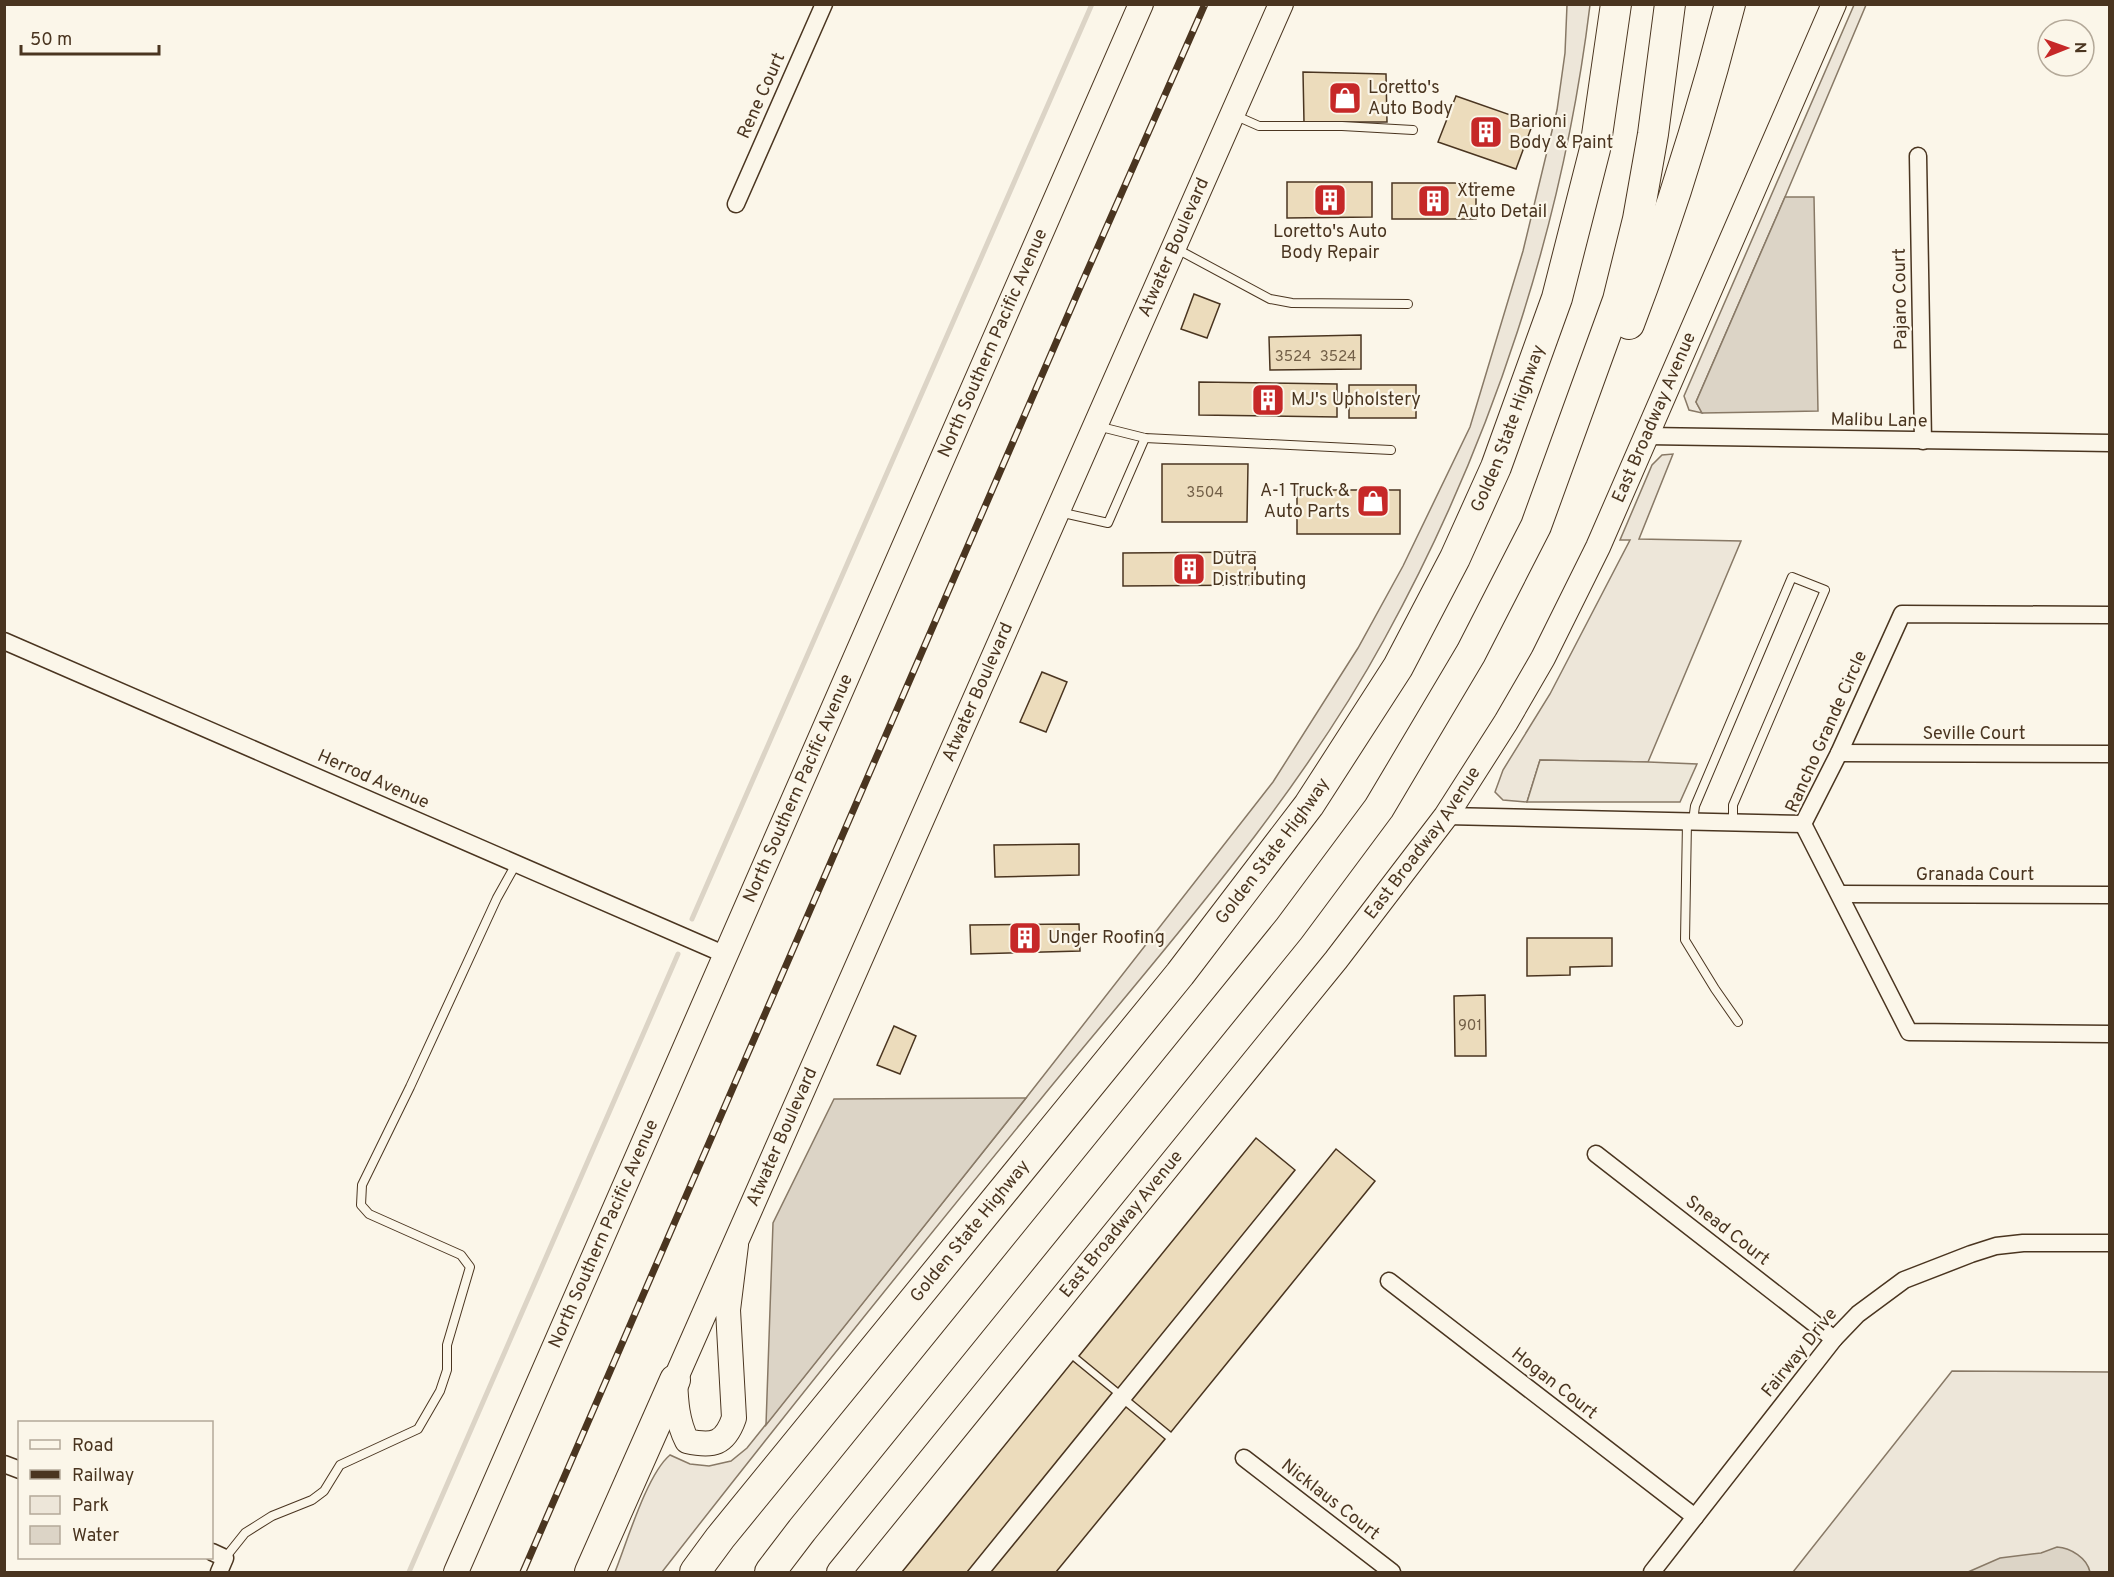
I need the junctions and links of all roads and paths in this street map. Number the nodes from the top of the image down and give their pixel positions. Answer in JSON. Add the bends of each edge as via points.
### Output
{"nodes":[{"id":1,"x":824,"y":4,"type":"edge"},
{"id":2,"x":1141,"y":4,"type":"edge"},
{"id":3,"x":1281,"y":4,"type":"edge"},
{"id":4,"x":1616,"y":4,"type":"edge"},
{"id":5,"x":1670,"y":4,"type":"edge"},
{"id":6,"x":1730,"y":4,"type":"edge"},
{"id":7,"x":1834,"y":4,"type":"edge"},
{"id":8,"x":1233,"y":114,"type":"junction"},
{"id":9,"x":1413,"y":130,"type":"dead end"},
{"id":10,"x":1918,"y":156,"type":"dead end"},
{"id":11,"x":735,"y":204,"type":"dead end"},
{"id":12,"x":1174,"y":248,"type":"junction"},
{"id":13,"x":1408,"y":304,"type":"dead end"},
{"id":14,"x":1096,"y":426,"type":"junction"},
{"id":15,"x":1647,"y":436,"type":"junction"},
{"id":16,"x":1145,"y":438,"type":"junction"},
{"id":17,"x":1923,"y":441,"type":"junction"},
{"id":18,"x":2109,"y":443,"type":"edge"},
{"id":19,"x":1391,"y":450,"type":"dead end"},
{"id":20,"x":1059,"y":512,"type":"junction"},
{"id":21,"x":1536,"y":526,"type":"junction"},
{"id":22,"x":2109,"y":615,"type":"edge"},
{"id":23,"x":4,"y":641,"type":"edge"},
{"id":24,"x":1839,"y":753,"type":"junction"},
{"id":25,"x":2109,"y":754,"type":"edge"},
{"id":26,"x":1446,"y":816,"type":"junction"},
{"id":27,"x":1690,"y":821,"type":"junction"},
{"id":28,"x":1732,"y":822,"type":"junction"},
{"id":29,"x":1803,"y":824,"type":"junction"},
{"id":30,"x":516,"y":864,"type":"junction"},
{"id":31,"x":1840,"y":894,"type":"junction"},
{"id":32,"x":2109,"y":895,"type":"edge"},
{"id":33,"x":726,"y":955,"type":"junction"},
{"id":34,"x":1738,"y":1022,"type":"dead end"},
{"id":35,"x":2109,"y":1034,"type":"edge"},
{"id":36,"x":1596,"y":1154,"type":"dead end"},
{"id":37,"x":2109,"y":1244,"type":"edge"},
{"id":38,"x":736,"y":1245,"type":"junction"},
{"id":39,"x":1389,"y":1281,"type":"dead end"},
{"id":40,"x":1834,"y":1339,"type":"junction"},
{"id":41,"x":675,"y":1380,"type":"junction"},
{"id":42,"x":1244,"y":1458,"type":"dead end"},
{"id":43,"x":1695,"y":1517,"type":"junction"},
{"id":44,"x":218,"y":1561,"type":"edge"},
{"id":45,"x":456,"y":1572,"type":"edge"},
{"id":46,"x":590,"y":1572,"type":"edge"},
{"id":47,"x":695,"y":1572,"type":"edge"},
{"id":48,"x":770,"y":1572,"type":"edge"},
{"id":49,"x":839,"y":1572,"type":"edge"},
{"id":50,"x":1392,"y":1572,"type":"edge"},
{"id":51,"x":1652,"y":1572,"type":"edge"}],
"edges":[{"from":1,"to":11,"type":"street","name":"Rene Court"},
{"from":2,"to":33,"type":"main road","name":"North Southern Pacific Avenue"},
{"from":3,"to":8,"type":"main road","name":"Atwater Boulevard"},
{"from":4,"to":47,"type":"highway","name":"Golden State Highway","via":[[1594,149],[1557,298],[1497,467],[1398,667],[1309,805],[1180,974]]},
{"from":5,"to":21,"type":"highway","via":[[1653,134],[1618,300]]},
{"from":6,"to":21,"type":"highway","via":[[1694,139],[1650,269],[1618,352]]},
{"from":7,"to":15,"type":"main road","name":"East Broadway Avenue"},
{"from":8,"to":9,"type":"lane","via":[[1259,126]]},
{"from":8,"to":12,"type":"main road","name":"Atwater Boulevard"},
{"from":10,"to":17,"type":"street","name":"Pajaro Court"},
{"from":12,"to":13,"type":"lane","via":[[1270,299],[1292,303]]},
{"from":12,"to":14,"type":"main road","name":"Atwater Boulevard"},
{"from":14,"to":16,"type":"lane"},
{"from":14,"to":20,"type":"main road","name":"Atwater Boulevard"},
{"from":15,"to":17,"type":"street","name":"Malibu Lane"},
{"from":15,"to":26,"type":"main road","name":"East Broadway Avenue","via":[[1543,658]]},
{"from":16,"to":19,"type":"lane"},
{"from":16,"to":20,"type":"lane","via":[[1108,524]]},
{"from":17,"to":18,"type":"street","name":"Malibu Lane"},
{"from":20,"to":38,"type":"main road","name":"Atwater Boulevard"},
{"from":21,"to":48,"type":"highway","via":[[1471,653],[1379,808],[1289,929]]},
{"from":22,"to":24,"type":"street","name":"Rancho Grande Circle","via":[[1902,614]]},
{"from":23,"to":30,"type":"street","name":"Herrod Avenue"},
{"from":24,"to":25,"type":"street","name":"Seville Court"},
{"from":24,"to":29,"type":"street","name":"Rancho Grande Circle"},
{"from":26,"to":27,"type":"street"},
{"from":26,"to":49,"type":"main road","name":"East Broadway Avenue","via":[[1336,960]]},
{"from":27,"to":28,"type":"street"},
{"from":27,"to":28,"type":"lane","via":[[1792,577],[1825,590],[1733,805]]},
{"from":27,"to":34,"type":"lane","via":[[1685,940]]},
{"from":28,"to":29,"type":"street"},
{"from":29,"to":31,"type":"street","name":"Rancho Grande Circle"},
{"from":30,"to":33,"type":"street","name":"Herrod Avenue"},
{"from":30,"to":44,"type":"lane","via":[[362,1185],[361,1205],[369,1214],[461,1255],[470,1267],[447,1345],[447,1370],[440,1391],[418,1429],[340,1465],[324,1491],[245,1533]]},
{"from":31,"to":32,"type":"street","name":"Granada Court"},
{"from":31,"to":35,"type":"street","name":"Rancho Grande Circle","via":[[1909,1032]]},
{"from":33,"to":45,"type":"main road","name":"North Southern Pacific Avenue"},
{"from":36,"to":40,"type":"street","name":"Snead Court"},
{"from":37,"to":40,"type":"street","name":"Fairway Drive","via":[[2023,1243],[1971,1254],[1904,1280],[1858,1314]]},
{"from":38,"to":41,"type":"main road","name":"Atwater Boulevard"},
{"from":38,"to":41,"type":"main road","via":[[728,1310],[734,1418],[729,1433],[704,1445],[687,1441],[677,1415]]},
{"from":39,"to":43,"type":"street","name":"Hogan Court"},
{"from":40,"to":43,"type":"street","name":"Fairway Drive"},
{"from":41,"to":46,"type":"highway"},
{"from":42,"to":50,"type":"street","name":"Nicklaus Court"},
{"from":43,"to":51,"type":"street","name":"Fairway Drive"}]}
